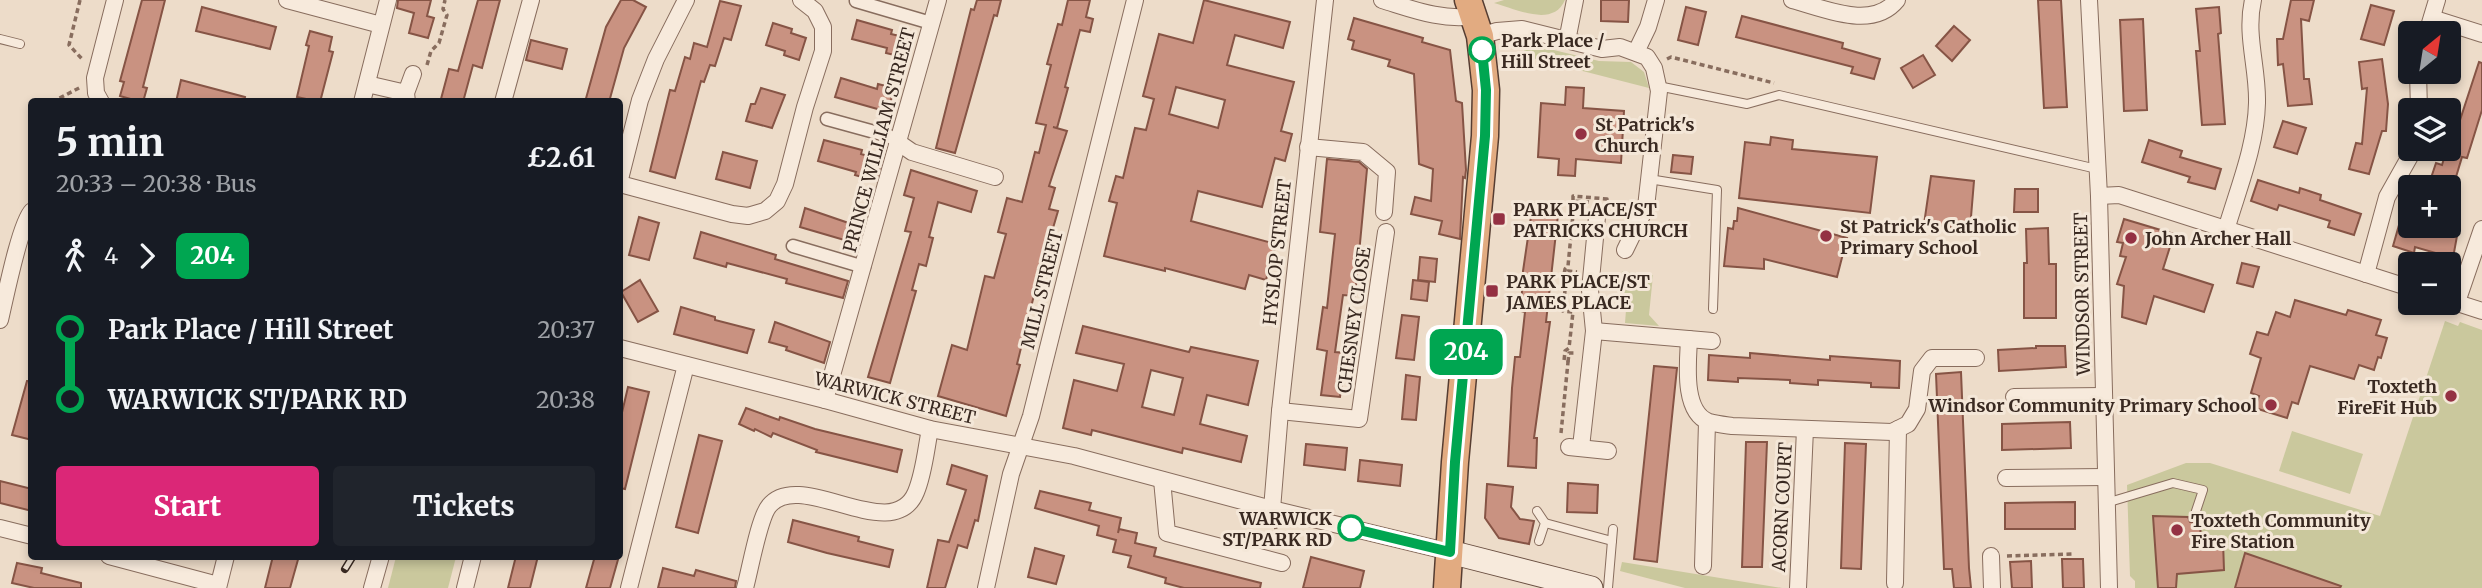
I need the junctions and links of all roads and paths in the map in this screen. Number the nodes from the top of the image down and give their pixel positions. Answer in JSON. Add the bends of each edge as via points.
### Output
{"nodes":[{"id":1,"x":80,"y":0,"type":"edge"},
{"id":2,"x":115,"y":0,"type":"edge"},
{"id":3,"x":287,"y":0,"type":"edge"},
{"id":4,"x":388,"y":0,"type":"edge"},
{"id":5,"x":445,"y":0,"type":"edge"},
{"id":6,"x":531,"y":0,"type":"edge"},
{"id":7,"x":686,"y":0,"type":"edge"},
{"id":8,"x":801,"y":0,"type":"edge"},
{"id":9,"x":938,"y":0,"type":"edge"},
{"id":10,"x":1135,"y":0,"type":"edge"},
{"id":11,"x":1325,"y":0,"type":"edge"},
{"id":12,"x":1382,"y":0,"type":"edge"},
{"id":13,"x":1575,"y":0,"type":"edge"},
{"id":14,"x":1656,"y":0,"type":"edge"},
{"id":15,"x":1792,"y":0,"type":"edge"},
{"id":16,"x":1898,"y":0,"type":"edge"},
{"id":17,"x":2090,"y":0,"type":"edge"},
{"id":18,"x":2253,"y":0,"type":"edge"},
{"id":19,"x":2437,"y":0,"type":"edge"},
{"id":20,"x":856,"y":1,"type":"edge"},
{"id":21,"x":1474,"y":18,"type":"edge"},
{"id":22,"x":2431,"y":21,"type":"edge"},
{"id":23,"x":931,"y":23,"type":"junction"},
{"id":24,"x":381,"y":24,"type":"junction"},
{"id":25,"x":2461,"y":31,"type":"edge"},
{"id":26,"x":2482,"y":34,"type":"edge"},
{"id":27,"x":0,"y":39,"type":"edge"},
{"id":28,"x":1567,"y":41,"type":"junction"},
{"id":29,"x":20,"y":44,"type":"dead end"},
{"id":30,"x":1636,"y":52,"type":"junction"},
{"id":31,"x":87,"y":64,"type":"dead end"},
{"id":32,"x":418,"y":70,"type":"joint"},
{"id":33,"x":367,"y":84,"type":"junction"},
{"id":34,"x":83,"y":86,"type":"dead end"},
{"id":35,"x":1658,"y":86,"type":"junction"},
{"id":36,"x":406,"y":97,"type":"edge"},
{"id":37,"x":60,"y":98,"type":"edge"},
{"id":38,"x":99,"y":98,"type":"edge"},
{"id":39,"x":363,"y":98,"type":"edge"},
{"id":40,"x":504,"y":98,"type":"edge"},
{"id":41,"x":827,"y":119,"type":"dead end"},
{"id":42,"x":899,"y":143,"type":"junction"},
{"id":43,"x":1308,"y":147,"type":"junction"},
{"id":44,"x":2407,"y":161,"type":"edge"},
{"id":45,"x":2097,"y":169,"type":"junction"},
{"id":46,"x":623,"y":170,"type":"edge"},
{"id":47,"x":995,"y":177,"type":"dead end"},
{"id":48,"x":1649,"y":179,"type":"junction"},
{"id":49,"x":623,"y":183,"type":"edge"},
{"id":50,"x":2099,"y":196,"type":"junction"},
{"id":51,"x":1574,"y":204,"type":"dead end"},
{"id":52,"x":1384,"y":212,"type":"dead end"},
{"id":53,"x":28,"y":215,"type":"edge"},
{"id":54,"x":1597,"y":217,"type":"dead end"},
{"id":55,"x":2482,"y":229,"type":"edge"},
{"id":56,"x":2226,"y":230,"type":"junction"},
{"id":57,"x":1386,"y":232,"type":"dead end"},
{"id":58,"x":793,"y":246,"type":"dead end"},
{"id":59,"x":1625,"y":250,"type":"dead end"},
{"id":60,"x":864,"y":267,"type":"junction"},
{"id":61,"x":1568,"y":271,"type":"dead end"},
{"id":62,"x":2366,"y":274,"type":"junction"},
{"id":63,"x":1566,"y":280,"type":"junction"},
{"id":64,"x":2398,"y":284,"type":"edge"},
{"id":65,"x":2461,"y":292,"type":"edge"},
{"id":66,"x":2461,"y":304,"type":"edge"},
{"id":67,"x":1713,"y":309,"type":"dead end"},
{"id":68,"x":2482,"y":311,"type":"edge"},
{"id":69,"x":0,"y":320,"type":"edge"},
{"id":70,"x":1594,"y":331,"type":"junction"},
{"id":71,"x":1689,"y":339,"type":"junction"},
{"id":72,"x":1712,"y":341,"type":"dead end"},
{"id":73,"x":623,"y":349,"type":"edge"},
{"id":74,"x":1569,"y":353,"type":"dead end"},
{"id":75,"x":1976,"y":358,"type":"dead end"},
{"id":76,"x":1568,"y":362,"type":"junction"},
{"id":77,"x":686,"y":365,"type":"junction"},
{"id":78,"x":2103,"y":396,"type":"junction"},
{"id":79,"x":2014,"y":397,"type":"dead end"},
{"id":80,"x":825,"y":400,"type":"junction"},
{"id":81,"x":1280,"y":411,"type":"junction"},
{"id":82,"x":1707,"y":422,"type":"junction"},
{"id":83,"x":930,"y":429,"type":"junction"},
{"id":84,"x":1805,"y":429,"type":"junction"},
{"id":85,"x":1898,"y":429,"type":"junction"},
{"id":86,"x":1021,"y":444,"type":"junction"},
{"id":87,"x":1570,"y":446,"type":"junction"},
{"id":88,"x":1608,"y":451,"type":"dead end"},
{"id":89,"x":2105,"y":477,"type":"junction"},
{"id":90,"x":2006,"y":478,"type":"dead end"},
{"id":91,"x":1162,"y":480,"type":"junction"},
{"id":92,"x":2106,"y":503,"type":"junction"},
{"id":93,"x":1272,"y":509,"type":"junction"},
{"id":94,"x":1537,"y":510,"type":"dead end"},
{"id":95,"x":2194,"y":517,"type":"dead end"},
{"id":96,"x":1545,"y":523,"type":"junction"},
{"id":97,"x":0,"y":528,"type":"edge"},
{"id":98,"x":1613,"y":529,"type":"dead end"},
{"id":99,"x":28,"y":535,"type":"edge"},
{"id":100,"x":1539,"y":541,"type":"dead end"},
{"id":101,"x":1612,"y":541,"type":"junction"},
{"id":102,"x":1450,"y":552,"type":"junction"},
{"id":103,"x":2073,"y":554,"type":"dead end"},
{"id":104,"x":1991,"y":556,"type":"joint"},
{"id":105,"x":123,"y":560,"type":"edge"},
{"id":106,"x":225,"y":560,"type":"edge"},
{"id":107,"x":380,"y":560,"type":"edge"},
{"id":108,"x":472,"y":560,"type":"edge"},
{"id":109,"x":1282,"y":563,"type":"joint"},
{"id":110,"x":1703,"y":566,"type":"dead end"},
{"id":111,"x":1895,"y":583,"type":"dead end"},
{"id":112,"x":218,"y":587,"type":"edge"},
{"id":113,"x":372,"y":588,"type":"edge"},
{"id":114,"x":465,"y":588,"type":"edge"},
{"id":115,"x":629,"y":588,"type":"edge"},
{"id":116,"x":745,"y":588,"type":"edge"},
{"id":117,"x":986,"y":588,"type":"edge"},
{"id":118,"x":1447,"y":588,"type":"edge"},
{"id":119,"x":1591,"y":588,"type":"edge"},
{"id":120,"x":1608,"y":588,"type":"edge"},
{"id":121,"x":1798,"y":588,"type":"edge"},
{"id":122,"x":1992,"y":588,"type":"edge"},
{"id":123,"x":2109,"y":588,"type":"edge"}],
"edges":[{"from":1,"to":31,"type":"path","via":[[69,45]]},
{"from":2,"to":38,"type":"street","via":[[95,78]]},
{"from":3,"to":24,"type":"street"},
{"from":4,"to":24,"type":"street"},
{"from":5,"to":32,"type":"path","via":[[447,15],[439,43]]},
{"from":6,"to":40,"type":"street"},
{"from":7,"to":46,"type":"street","via":[[640,100]]},
{"from":8,"to":49,"type":"street","via":[[815,11],[823,27],[823,51],[777,201],[748,216]]},
{"from":9,"to":23,"type":"street","name":"PRINCE WILLIAM STREET"},
{"from":10,"to":86,"type":"street","name":"MILL STREET"},
{"from":11,"to":43,"type":"street","name":"HYSLOP STREET"},
{"from":12,"to":21,"type":"street","via":[[1442,18]]},
{"from":13,"to":28,"type":"street"},
{"from":14,"to":30,"type":"street"},
{"from":15,"to":16,"type":"street","via":[[1868,16],[1882,13]]},
{"from":17,"to":45,"type":"street","name":"WINDSOR STREET"},
{"from":18,"to":56,"type":"street","via":[[2249,33],[2258,101],[2255,134]]},
{"from":19,"to":22,"type":"street"},
{"from":20,"to":23,"type":"street","name":"PRINCE WILLIAM STREET"},
{"from":21,"to":28,"type":"street","via":[[1497,30],[1522,29]]},
{"from":21,"to":102,"type":"highway","via":[[1486,90],[1484,148]]},
{"from":23,"to":42,"type":"street","name":"PRINCE WILLIAM STREET"},
{"from":24,"to":33,"type":"street"},
{"from":25,"to":26,"type":"street"},
{"from":27,"to":29,"type":"lane"},
{"from":28,"to":30,"type":"street"},
{"from":30,"to":35,"type":"street","via":[[1647,57]]},
{"from":32,"to":36,"type":"street"},
{"from":33,"to":36,"type":"street"},
{"from":33,"to":39,"type":"street"},
{"from":34,"to":37,"type":"path"},
{"from":35,"to":45,"type":"lane","via":[[1747,104],[1779,95]]},
{"from":35,"to":48,"type":"street"},
{"from":41,"to":42,"type":"street"},
{"from":42,"to":47,"type":"street","via":[[912,152]]},
{"from":42,"to":60,"type":"street","name":"PRINCE WILLIAM STREET"},
{"from":43,"to":52,"type":"street","via":[[1363,152],[1387,172]]},
{"from":43,"to":81,"type":"street","name":"HYSLOP STREET"},
{"from":44,"to":62,"type":"street","via":[[2387,197]]},
{"from":45,"to":50,"type":"street","name":"WINDSOR STREET"},
{"from":48,"to":59,"type":"street","via":[[1646,207]]},
{"from":48,"to":67,"type":"lane","via":[[1717,190]]},
{"from":50,"to":56,"type":"street","via":[[2119,195]]},
{"from":50,"to":78,"type":"street","name":"WINDSOR STREET"},
{"from":51,"to":63,"type":"path"},
{"from":53,"to":69,"type":"street"},
{"from":54,"to":70,"type":"street","via":[[1590,290]]},
{"from":55,"to":65,"type":"street"},
{"from":56,"to":62,"type":"street"},
{"from":57,"to":81,"type":"street","name":"CHESNEY CLOSE","via":[[1359,419]]},
{"from":58,"to":60,"type":"street","name":"PRINCE WILLIAM STREET"},
{"from":60,"to":80,"type":"street","name":"PRINCE WILLIAM STREET"},
{"from":61,"to":63,"type":"path"},
{"from":62,"to":64,"type":"street"},
{"from":63,"to":76,"type":"path","via":[[1563,311],[1573,312],[1565,351],[1564,361]]},
{"from":66,"to":68,"type":"street"},
{"from":70,"to":71,"type":"street"},
{"from":70,"to":87,"type":"street"},
{"from":71,"to":72,"type":"street"},
{"from":71,"to":82,"type":"street","via":[[1693,409]]},
{"from":73,"to":77,"type":"street","name":"WARWICK STREET"},
{"from":74,"to":76,"type":"path"},
{"from":75,"to":85,"type":"street","via":[[1932,358],[1922,371],[1917,409],[1908,424]]},
{"from":76,"to":87,"type":"path"},
{"from":77,"to":80,"type":"street","name":"WARWICK STREET"},
{"from":77,"to":115,"type":"street"},
{"from":78,"to":79,"type":"street"},
{"from":78,"to":89,"type":"street","name":"WINDSOR STREET"},
{"from":80,"to":83,"type":"street","name":"WARWICK STREET"},
{"from":81,"to":93,"type":"street","name":"HYSLOP STREET"},
{"from":82,"to":84,"type":"street","name":"ACORN COURT"},
{"from":82,"to":110,"type":"street"},
{"from":83,"to":86,"type":"street","name":"WARWICK STREET"},
{"from":83,"to":116,"type":"street","via":[[916,493],[894,513],[794,495],[769,505]]},
{"from":84,"to":85,"type":"street","name":"ACORN COURT"},
{"from":84,"to":121,"type":"street","name":"ACORN COURT"},
{"from":85,"to":111,"type":"street"},
{"from":86,"to":91,"type":"street","name":"WARWICK STREET"},
{"from":86,"to":117,"type":"street","name":"MILL STREET"},
{"from":87,"to":88,"type":"street"},
{"from":89,"to":90,"type":"street"},
{"from":89,"to":92,"type":"street","name":"WINDSOR STREET"},
{"from":91,"to":93,"type":"street","name":"WARWICK STREET"},
{"from":91,"to":109,"type":"street","via":[[1167,533]]},
{"from":92,"to":95,"type":"lane","via":[[2173,483],[2203,490]]},
{"from":92,"to":123,"type":"street","name":"WINDSOR STREET"},
{"from":93,"to":102,"type":"street","name":"WARWICK STREET"},
{"from":93,"to":109,"type":"path"},
{"from":94,"to":96,"type":"lane"},
{"from":96,"to":100,"type":"lane"},
{"from":96,"to":101,"type":"lane"},
{"from":97,"to":99,"type":"street"},
{"from":98,"to":101,"type":"lane"},
{"from":101,"to":120,"type":"lane"},
{"from":102,"to":118,"type":"highway"},
{"from":102,"to":119,"type":"main road"},
{"from":103,"to":104,"type":"path"},
{"from":104,"to":122,"type":"street"},
{"from":105,"to":112,"type":"street"},
{"from":106,"to":112,"type":"street"},
{"from":107,"to":113,"type":"street"},
{"from":108,"to":114,"type":"street"}]}
